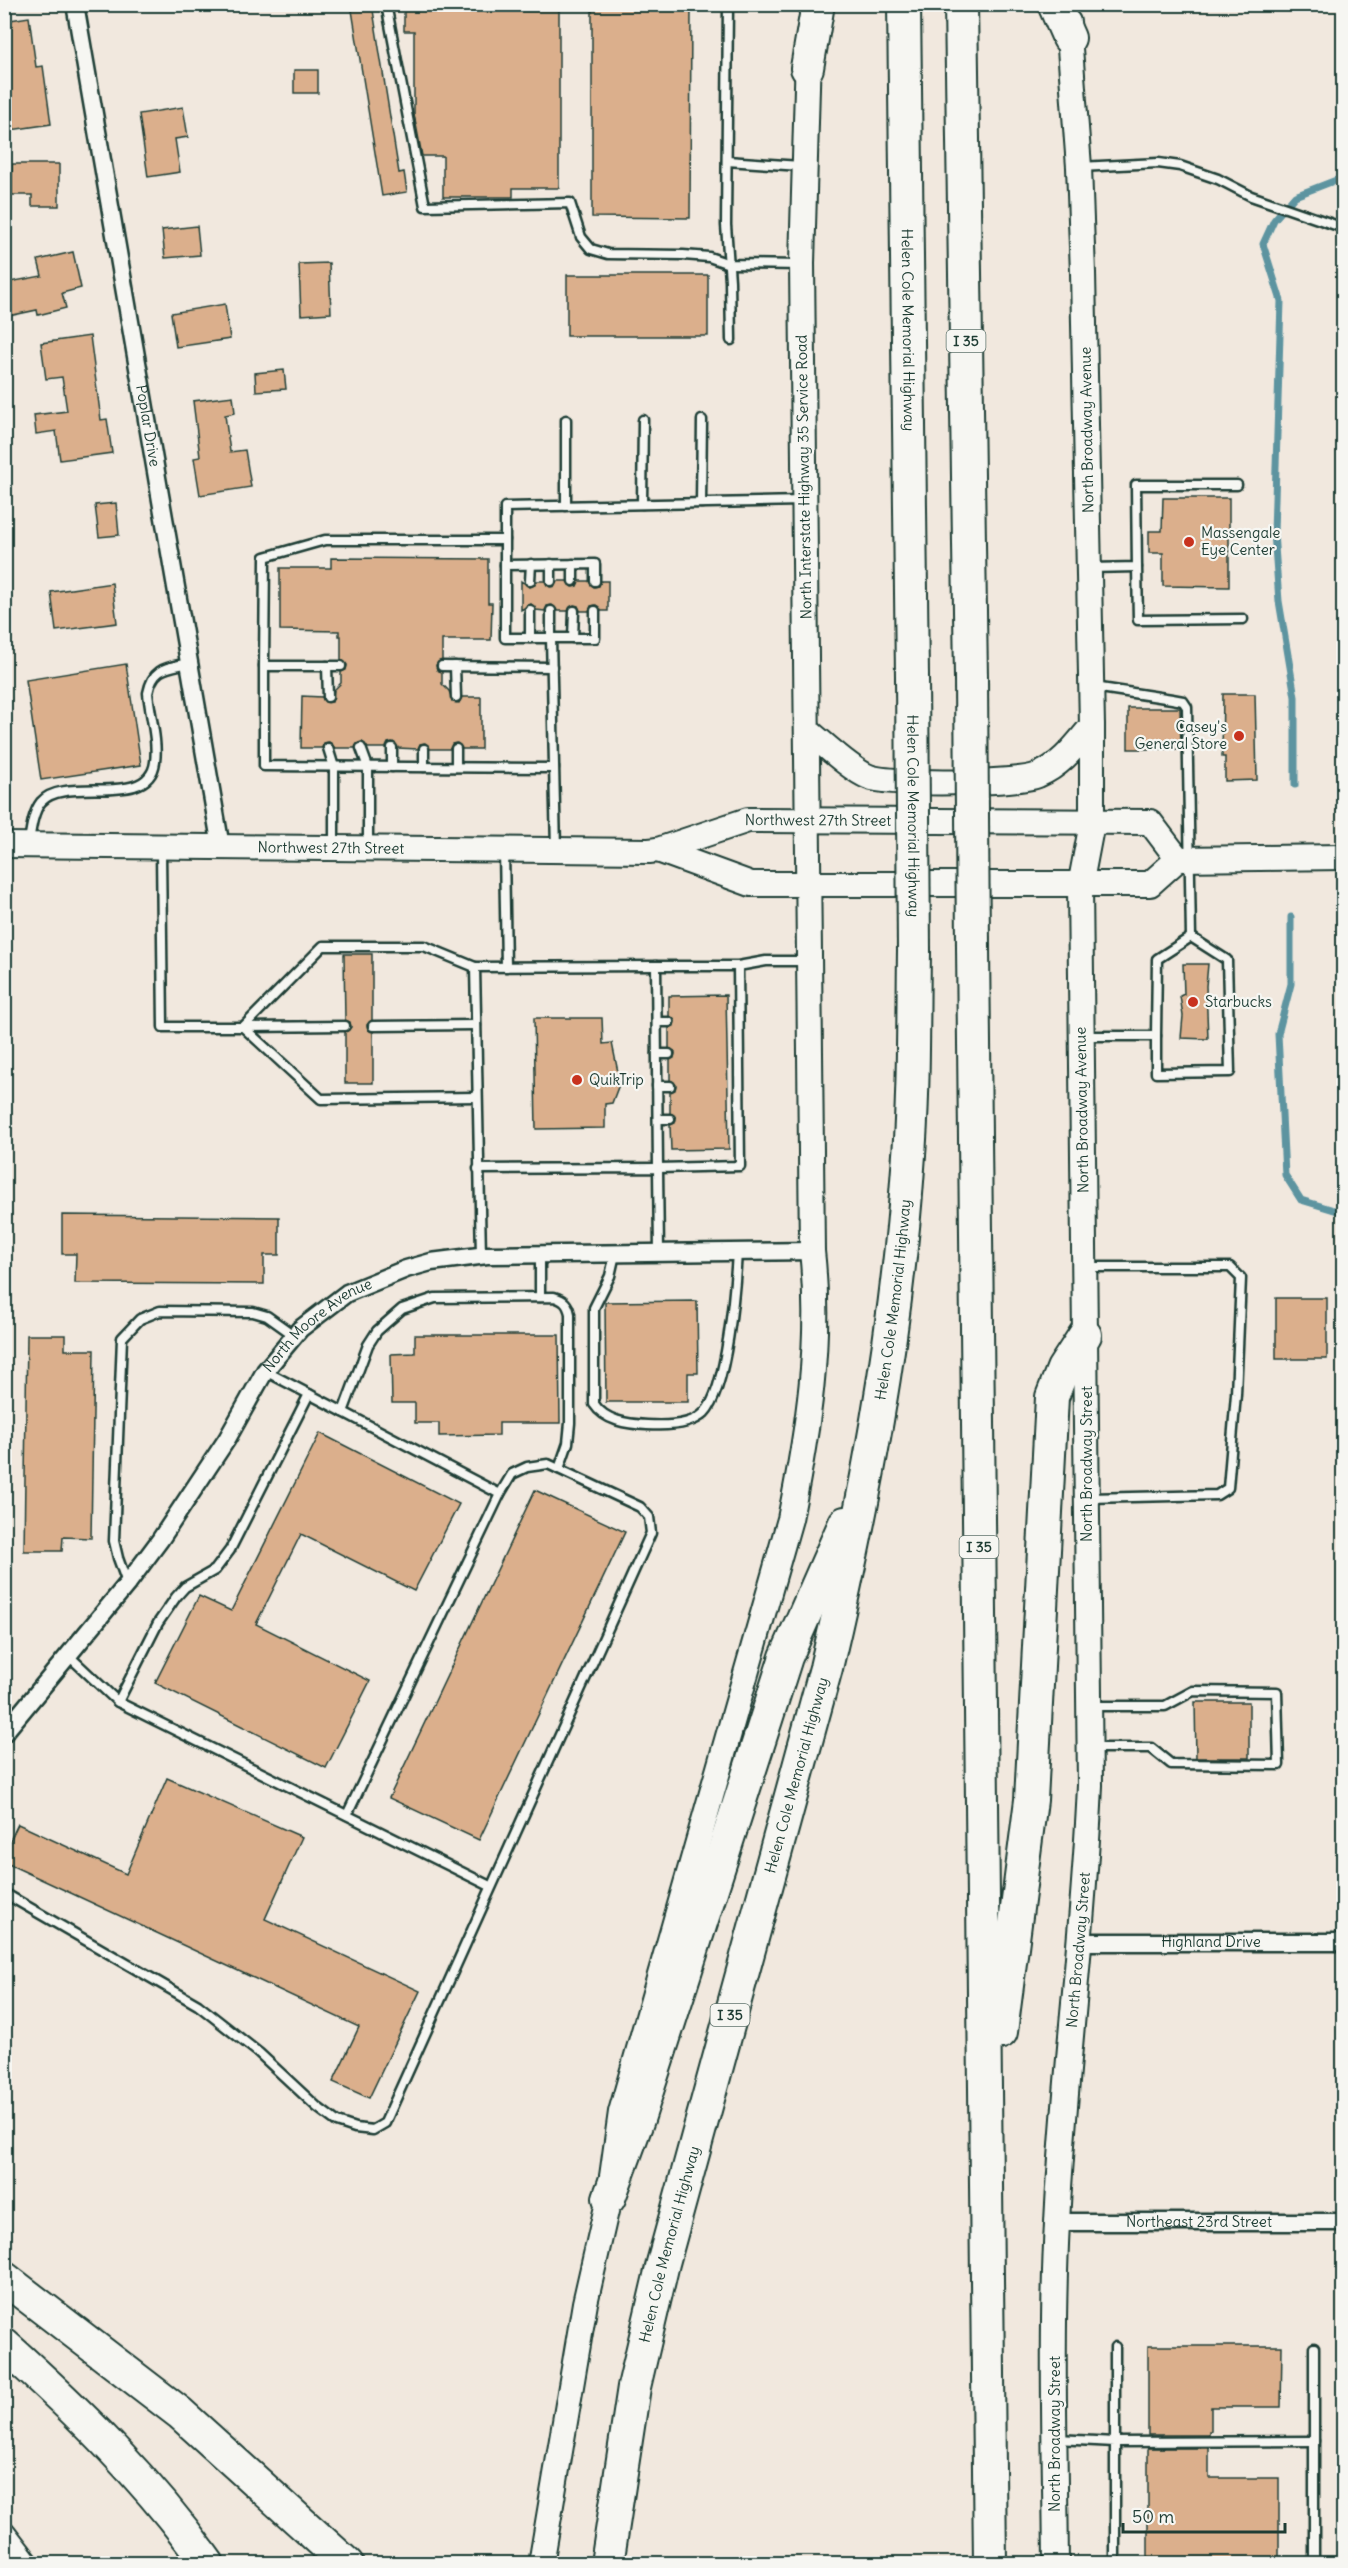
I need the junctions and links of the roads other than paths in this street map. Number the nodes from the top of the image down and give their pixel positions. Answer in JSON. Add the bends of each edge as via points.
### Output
{"nodes":[{"id":1,"x":75,"y":4,"type":"edge"},
{"id":2,"x":386,"y":4,"type":"edge"},
{"id":3,"x":728,"y":4,"type":"edge"},
{"id":4,"x":808,"y":4,"type":"edge"},
{"id":5,"x":818,"y":4,"type":"edge"},
{"id":6,"x":904,"y":4,"type":"edge"},
{"id":7,"x":961,"y":4,"type":"edge"},
{"id":8,"x":1054,"y":4,"type":"edge"},
{"id":9,"x":1067,"y":4,"type":"edge"},
{"id":10,"x":1069,"y":39,"type":"junction"},
{"id":11,"x":807,"y":68,"type":"junction"},
{"id":12,"x":727,"y":161,"type":"junction"},
{"id":13,"x":805,"y":166,"type":"junction"},
{"id":14,"x":1078,"y":167,"type":"junction"},
{"id":15,"x":1344,"y":228,"type":"edge"},
{"id":16,"x":729,"y":264,"type":"junction"},
{"id":17,"x":802,"y":265,"type":"junction"},
{"id":18,"x":730,"y":340,"type":"dead end"},
{"id":19,"x":566,"y":420,"type":"dead end"},
{"id":20,"x":643,"y":420,"type":"dead end"},
{"id":21,"x":702,"y":420,"type":"dead end"},
{"id":22,"x":1237,"y":485,"type":"dead end"},
{"id":23,"x":804,"y":501,"type":"junction"},
{"id":24,"x":701,"y":503,"type":"junction"},
{"id":25,"x":642,"y":504,"type":"junction"},
{"id":26,"x":566,"y":506,"type":"junction"},
{"id":27,"x":505,"y":540,"type":"junction"},
{"id":28,"x":531,"y":564,"type":"junction"},
{"id":29,"x":551,"y":564,"type":"junction"},
{"id":30,"x":573,"y":564,"type":"junction"},
{"id":31,"x":505,"y":565,"type":"junction"},
{"id":32,"x":1137,"y":567,"type":"junction"},
{"id":33,"x":1089,"y":568,"type":"junction"},
{"id":34,"x":530,"y":580,"type":"dead end"},
{"id":35,"x":551,"y":581,"type":"dead end"},
{"id":36,"x":573,"y":581,"type":"dead end"},
{"id":37,"x":595,"y":581,"type":"dead end"},
{"id":38,"x":530,"y":610,"type":"dead end"},
{"id":39,"x":551,"y":611,"type":"dead end"},
{"id":40,"x":574,"y":611,"type":"dead end"},
{"id":41,"x":595,"y":611,"type":"dead end"},
{"id":42,"x":1243,"y":619,"type":"dead end"},
{"id":43,"x":530,"y":638,"type":"junction"},
{"id":44,"x":551,"y":638,"type":"junction"},
{"id":45,"x":573,"y":638,"type":"junction"},
{"id":46,"x":189,"y":663,"type":"junction"},
{"id":47,"x":264,"y":666,"type":"junction"},
{"id":48,"x":327,"y":666,"type":"junction"},
{"id":49,"x":341,"y":666,"type":"dead end"},
{"id":50,"x":442,"y":666,"type":"dead end"},
{"id":51,"x":455,"y":666,"type":"junction"},
{"id":52,"x":552,"y":667,"type":"junction"},
{"id":53,"x":1091,"y":686,"type":"junction"},
{"id":54,"x":328,"y":697,"type":"dead end"},
{"id":55,"x":456,"y":698,"type":"dead end"},
{"id":56,"x":1092,"y":726,"type":"junction"},
{"id":57,"x":807,"y":730,"type":"junction"},
{"id":58,"x":328,"y":748,"type":"dead end"},
{"id":59,"x":361,"y":748,"type":"dead end"},
{"id":60,"x":392,"y":748,"type":"dead end"},
{"id":61,"x":424,"y":749,"type":"dead end"},
{"id":62,"x":456,"y":749,"type":"dead end"},
{"id":63,"x":334,"y":767,"type":"junction"},
{"id":64,"x":368,"y":767,"type":"junction"},
{"id":65,"x":392,"y":767,"type":"junction"},
{"id":66,"x":424,"y":767,"type":"junction"},
{"id":67,"x":456,"y":767,"type":"junction"},
{"id":68,"x":554,"y":768,"type":"junction"},
{"id":69,"x":807,"y":820,"type":"junction"},
{"id":70,"x":1092,"y":823,"type":"junction"},
{"id":71,"x":4,"y":845,"type":"edge"},
{"id":72,"x":29,"y":845,"type":"junction"},
{"id":73,"x":161,"y":846,"type":"junction"},
{"id":74,"x":221,"y":847,"type":"junction"},
{"id":75,"x":334,"y":848,"type":"junction"},
{"id":76,"x":368,"y":848,"type":"junction"},
{"id":77,"x":504,"y":849,"type":"junction"},
{"id":78,"x":556,"y":850,"type":"junction"},
{"id":79,"x":658,"y":850,"type":"junction"},
{"id":80,"x":1344,"y":857,"type":"edge"},
{"id":81,"x":1183,"y":859,"type":"junction"},
{"id":82,"x":808,"y":886,"type":"junction"},
{"id":83,"x":1080,"y":886,"type":"junction"},
{"id":84,"x":1191,"y":937,"type":"junction"},
{"id":85,"x":809,"y":961,"type":"junction"},
{"id":86,"x":656,"y":966,"type":"junction"},
{"id":87,"x":738,"y":966,"type":"junction"},
{"id":88,"x":475,"y":967,"type":"junction"},
{"id":89,"x":506,"y":967,"type":"junction"},
{"id":90,"x":727,"y":1021,"type":"dead end"},
{"id":91,"x":738,"y":1021,"type":"junction"},
{"id":92,"x":657,"y":1022,"type":"junction"},
{"id":93,"x":669,"y":1022,"type":"dead end"},
{"id":94,"x":476,"y":1025,"type":"junction"},
{"id":95,"x":345,"y":1026,"type":"dead end"},
{"id":96,"x":373,"y":1026,"type":"dead end"},
{"id":97,"x":243,"y":1027,"type":"junction"},
{"id":98,"x":1156,"y":1035,"type":"junction"},
{"id":99,"x":1082,"y":1036,"type":"junction"},
{"id":100,"x":727,"y":1053,"type":"dead end"},
{"id":101,"x":739,"y":1053,"type":"junction"},
{"id":102,"x":657,"y":1054,"type":"junction"},
{"id":103,"x":669,"y":1054,"type":"dead end"},
{"id":104,"x":728,"y":1085,"type":"dead end"},
{"id":105,"x":739,"y":1085,"type":"junction"},
{"id":106,"x":657,"y":1086,"type":"junction"},
{"id":107,"x":670,"y":1086,"type":"dead end"},
{"id":108,"x":477,"y":1097,"type":"junction"},
{"id":109,"x":728,"y":1118,"type":"dead end"},
{"id":110,"x":739,"y":1118,"type":"junction"},
{"id":111,"x":658,"y":1119,"type":"junction"},
{"id":112,"x":670,"y":1119,"type":"dead end"},
{"id":113,"x":658,"y":1168,"type":"junction"},
{"id":114,"x":478,"y":1169,"type":"junction"},
{"id":115,"x":812,"y":1251,"type":"junction"},
{"id":116,"x":737,"y":1252,"type":"junction"},
{"id":117,"x":615,"y":1254,"type":"junction"},
{"id":118,"x":659,"y":1254,"type":"junction"},
{"id":119,"x":540,"y":1255,"type":"junction"},
{"id":120,"x":481,"y":1256,"type":"junction"},
{"id":121,"x":1084,"y":1268,"type":"junction"},
{"id":122,"x":540,"y":1296,"type":"junction"},
{"id":123,"x":1085,"y":1335,"type":"junction"},
{"id":124,"x":295,"y":1336,"type":"junction"},
{"id":125,"x":265,"y":1371,"type":"junction"},
{"id":126,"x":309,"y":1394,"type":"junction"},
{"id":127,"x":343,"y":1412,"type":"junction"},
{"id":128,"x":559,"y":1469,"type":"junction"},
{"id":129,"x":869,"y":1470,"type":"junction"},
{"id":130,"x":500,"y":1494,"type":"junction"},
{"id":131,"x":1087,"y":1498,"type":"junction"},
{"id":132,"x":128,"y":1583,"type":"junction"},
{"id":133,"x":68,"y":1655,"type":"junction"},
{"id":134,"x":118,"y":1702,"type":"junction"},
{"id":135,"x":1089,"y":1706,"type":"junction"},
{"id":136,"x":4,"y":1732,"type":"edge"},
{"id":137,"x":1089,"y":1748,"type":"junction"},
{"id":138,"x":347,"y":1815,"type":"junction"},
{"id":139,"x":490,"y":1886,"type":"junction"},
{"id":140,"x":4,"y":1893,"type":"edge"},
{"id":141,"x":1081,"y":1942,"type":"junction"},
{"id":142,"x":1344,"y":1942,"type":"edge"},
{"id":143,"x":986,"y":2146,"type":"junction"},
{"id":144,"x":609,"y":2198,"type":"junction"},
{"id":145,"x":1057,"y":2222,"type":"junction"},
{"id":146,"x":1344,"y":2222,"type":"edge"},
{"id":147,"x":4,"y":2278,"type":"edge"},
{"id":148,"x":4,"y":2345,"type":"edge"},
{"id":149,"x":1115,"y":2347,"type":"dead end"},
{"id":150,"x":1314,"y":2348,"type":"dead end"},
{"id":151,"x":1055,"y":2438,"type":"junction"},
{"id":152,"x":1314,"y":2440,"type":"junction"},
{"id":153,"x":1115,"y":2442,"type":"junction"},
{"id":154,"x":4,"y":2534,"type":"edge"},
{"id":155,"x":27,"y":2564,"type":"edge"},
{"id":156,"x":208,"y":2564,"type":"edge"},
{"id":157,"x":346,"y":2564,"type":"edge"},
{"id":158,"x":541,"y":2564,"type":"edge"},
{"id":159,"x":607,"y":2564,"type":"edge"},
{"id":160,"x":990,"y":2564,"type":"edge"},
{"id":161,"x":1056,"y":2564,"type":"edge"},
{"id":162,"x":1115,"y":2564,"type":"edge"},
{"id":163,"x":1314,"y":2564,"type":"edge"}],
"edges":[{"from":1,"to":46,"type":"street","name":"Poplar Drive"},
{"from":2,"to":16,"type":"lane","via":[[424,206],[570,203],[581,237],[591,249],[608,254],[709,257]]},
{"from":3,"to":12,"type":"lane"},
{"from":4,"to":11,"type":"main road","name":"North Interstate Highway 35 Service Road"},
{"from":5,"to":11,"type":"highway"},
{"from":6,"to":129,"type":"highway","name":"Helen Cole Memorial Highway","number":"I 35","bridge":true,"via":[[914,951],[909,1166],[893,1322]]},
{"from":7,"to":143,"type":"highway","number":"I 35","bridge":true},
{"from":8,"to":10,"type":"highway"},
{"from":9,"to":10,"type":"main road","name":"North Broadway Avenue"},
{"from":10,"to":14,"type":"main road","name":"North Broadway Avenue"},
{"from":11,"to":13,"type":"main road","name":"North Interstate Highway 35 Service Road"},
{"from":12,"to":13,"type":"lane"},
{"from":12,"to":16,"type":"lane"},
{"from":13,"to":17,"type":"main road","name":"North Interstate Highway 35 Service Road"},
{"from":14,"to":15,"type":"lane","via":[[1158,163],[1180,166]]},
{"from":14,"to":33,"type":"main road","name":"North Broadway Avenue"},
{"from":16,"to":17,"type":"lane"},
{"from":16,"to":18,"type":"lane"},
{"from":17,"to":23,"type":"main road","name":"North Interstate Highway 35 Service Road"},
{"from":19,"to":26,"type":"lane"},
{"from":20,"to":25,"type":"lane"},
{"from":21,"to":24,"type":"lane"},
{"from":22,"to":32,"type":"lane","via":[[1136,485]]},
{"from":23,"to":24,"type":"lane"},
{"from":23,"to":57,"type":"main road","name":"North Interstate Highway 35 Service Road"},
{"from":24,"to":25,"type":"lane"},
{"from":25,"to":26,"type":"lane"},
{"from":26,"to":27,"type":"lane","via":[[505,507]]},
{"from":27,"to":31,"type":"lane"},
{"from":27,"to":47,"type":"lane","via":[[325,540],[265,556]]},
{"from":28,"to":29,"type":"lane"},
{"from":28,"to":31,"type":"lane"},
{"from":28,"to":34,"type":"lane"},
{"from":29,"to":30,"type":"lane"},
{"from":29,"to":35,"type":"lane"},
{"from":30,"to":36,"type":"lane"},
{"from":30,"to":37,"type":"lane","via":[[595,564]]},
{"from":31,"to":43,"type":"lane","via":[[505,638]]},
{"from":32,"to":33,"type":"lane"},
{"from":32,"to":42,"type":"lane","via":[[1138,620]]},
{"from":33,"to":53,"type":"main road","name":"North Broadway Avenue"},
{"from":38,"to":43,"type":"lane"},
{"from":39,"to":44,"type":"lane"},
{"from":40,"to":45,"type":"lane"},
{"from":41,"to":45,"type":"lane","via":[[595,638]]},
{"from":43,"to":44,"type":"lane"},
{"from":44,"to":45,"type":"lane"},
{"from":44,"to":52,"type":"lane"},
{"from":46,"to":72,"type":"lane","via":[[162,669],[150,684],[155,764],[149,777],[131,788],[91,789],[47,797],[37,811]]},
{"from":46,"to":74,"type":"street","name":"Poplar Drive"},
{"from":47,"to":48,"type":"lane"},
{"from":47,"to":63,"type":"lane","via":[[264,766]]},
{"from":48,"to":49,"type":"lane"},
{"from":48,"to":54,"type":"lane"},
{"from":50,"to":51,"type":"lane"},
{"from":51,"to":52,"type":"lane"},
{"from":51,"to":55,"type":"lane"},
{"from":52,"to":68,"type":"lane"},
{"from":53,"to":56,"type":"main road","name":"North Broadway Avenue"},
{"from":53,"to":81,"type":"lane","via":[[1183,701],[1187,707]]},
{"from":56,"to":57,"type":"main road","via":[[1063,761],[1049,770],[1026,779],[998,781],[883,781],[858,771]]},
{"from":56,"to":70,"type":"main road","name":"North Broadway Avenue"},
{"from":57,"to":69,"type":"main road","name":"North Interstate Highway 35 Service Road"},
{"from":58,"to":63,"type":"lane"},
{"from":59,"to":64,"type":"lane"},
{"from":60,"to":65,"type":"lane"},
{"from":61,"to":66,"type":"lane"},
{"from":62,"to":67,"type":"lane"},
{"from":63,"to":64,"type":"lane"},
{"from":63,"to":75,"type":"lane"},
{"from":64,"to":65,"type":"lane"},
{"from":64,"to":76,"type":"lane"},
{"from":65,"to":66,"type":"lane"},
{"from":66,"to":67,"type":"lane"},
{"from":67,"to":68,"type":"lane"},
{"from":68,"to":78,"type":"lane"},
{"from":69,"to":70,"type":"main road","name":"Northwest 27th Street"},
{"from":69,"to":79,"type":"main road","name":"Northwest 27th Street","via":[[748,820]]},
{"from":69,"to":82,"type":"main road","name":"North Interstate Highway 35 Service Road"},
{"from":70,"to":81,"type":"main road","name":"Northwest 27th Street","via":[[1150,822]]},
{"from":70,"to":83,"type":"main road","name":"North Broadway Avenue"},
{"from":71,"to":72,"type":"main road","name":"Northwest 27th Street"},
{"from":72,"to":73,"type":"main road","name":"Northwest 27th Street"},
{"from":73,"to":74,"type":"main road","name":"Northwest 27th Street"},
{"from":73,"to":97,"type":"lane","via":[[163,1027]]},
{"from":74,"to":75,"type":"main road","name":"Northwest 27th Street"},
{"from":75,"to":76,"type":"main road","name":"Northwest 27th Street"},
{"from":76,"to":77,"type":"main road","name":"Northwest 27th Street"},
{"from":77,"to":78,"type":"main road","name":"Northwest 27th Street"},
{"from":77,"to":89,"type":"lane"},
{"from":78,"to":79,"type":"main road","name":"Northwest 27th Street"},
{"from":79,"to":82,"type":"main road","name":"Northwest 27th Street","via":[[751,884]]},
{"from":80,"to":81,"type":"main road"},
{"from":81,"to":83,"type":"main road","name":"Northwest 27th Street","via":[[1150,884]]},
{"from":81,"to":84,"type":"lane"},
{"from":82,"to":83,"type":"main road","name":"Northwest 27th Street"},
{"from":82,"to":85,"type":"main road","name":"North Interstate Highway 35 Service Road"},
{"from":83,"to":99,"type":"main road","name":"North Broadway Avenue"},
{"from":84,"to":98,"type":"lane","via":[[1157,959]]},
{"from":84,"to":98,"type":"lane","via":[[1227,960],[1230,1072],[1156,1073]]},
{"from":85,"to":87,"type":"lane","via":[[766,961]]},
{"from":85,"to":115,"type":"main road","name":"North Interstate Highway 35 Service Road"},
{"from":86,"to":87,"type":"lane"},
{"from":86,"to":89,"type":"lane"},
{"from":86,"to":92,"type":"lane"},
{"from":87,"to":91,"type":"lane"},
{"from":88,"to":89,"type":"lane"},
{"from":88,"to":94,"type":"lane"},
{"from":88,"to":97,"type":"lane","via":[[424,946],[323,946]]},
{"from":90,"to":91,"type":"lane"},
{"from":91,"to":101,"type":"lane"},
{"from":92,"to":93,"type":"lane"},
{"from":92,"to":102,"type":"lane"},
{"from":94,"to":96,"type":"lane"},
{"from":94,"to":108,"type":"lane"},
{"from":95,"to":97,"type":"lane"},
{"from":97,"to":108,"type":"lane","via":[[321,1099]]},
{"from":98,"to":99,"type":"lane"},
{"from":99,"to":121,"type":"main road","name":"North Broadway Avenue"},
{"from":100,"to":101,"type":"lane"},
{"from":101,"to":105,"type":"lane"},
{"from":102,"to":103,"type":"lane"},
{"from":102,"to":106,"type":"lane"},
{"from":104,"to":105,"type":"lane"},
{"from":105,"to":110,"type":"lane"},
{"from":106,"to":107,"type":"lane"},
{"from":106,"to":111,"type":"lane"},
{"from":108,"to":114,"type":"lane"},
{"from":109,"to":110,"type":"lane"},
{"from":110,"to":113,"type":"lane","via":[[740,1166]]},
{"from":111,"to":112,"type":"lane"},
{"from":111,"to":113,"type":"lane"},
{"from":113,"to":114,"type":"lane"},
{"from":113,"to":118,"type":"lane"},
{"from":114,"to":120,"type":"lane"},
{"from":115,"to":116,"type":"street","name":"North Moore Avenue"},
{"from":115,"to":144,"type":"main road","name":"North Interstate Highway 35 Service Road","via":[[817,1294],[815,1347],[803,1453],[790,1519],[621,2112]]},
{"from":116,"to":117,"type":"lane","via":[[734,1304],[718,1392],[705,1413],[693,1421],[658,1426],[625,1424],[600,1413],[594,1404],[594,1308],[610,1276]]},
{"from":116,"to":118,"type":"street","name":"North Moore Avenue"},
{"from":117,"to":118,"type":"street","name":"North Moore Avenue"},
{"from":117,"to":119,"type":"street","name":"North Moore Avenue"},
{"from":119,"to":120,"type":"street","name":"North Moore Avenue"},
{"from":119,"to":122,"type":"lane"},
{"from":120,"to":124,"type":"street","name":"North Moore Avenue","via":[[431,1262],[374,1280],[347,1293]]},
{"from":121,"to":123,"type":"main road","name":"North Broadway Avenue"},
{"from":121,"to":131,"type":"lane","via":[[1230,1267],[1241,1278],[1228,1488],[1217,1495]]},
{"from":122,"to":127,"type":"lane","via":[[435,1298],[402,1309],[377,1331],[368,1345]]},
{"from":122,"to":128,"type":"lane","via":[[561,1299],[570,1314],[570,1423]]},
{"from":123,"to":131,"type":"main road","name":"North Broadway Street"},
{"from":123,"to":143,"type":"highway","via":[[1063,1369],[1052,1397],[1031,1800]]},
{"from":124,"to":125,"type":"street","name":"North Moore Avenue"},
{"from":124,"to":132,"type":"lane","via":[[267,1316],[253,1312],[160,1311],[128,1329],[122,1338],[114,1541]]},
{"from":125,"to":126,"type":"lane"},
{"from":125,"to":132,"type":"street","name":"North Moore Avenue","via":[[193,1492]]},
{"from":126,"to":127,"type":"lane"},
{"from":126,"to":134,"type":"lane","via":[[230,1550],[214,1570],[176,1597],[158,1623]]},
{"from":127,"to":130,"type":"lane"},
{"from":128,"to":130,"type":"lane","via":[[548,1464],[527,1467],[512,1474]]},
{"from":128,"to":139,"type":"lane","via":[[640,1507],[649,1517],[651,1533]]},
{"from":129,"to":144,"type":"highway","via":[[786,1657]]},
{"from":129,"to":159,"type":"highway","name":"Helen Cole Memorial Highway","number":"I 35","via":[[826,1668],[663,2263],[634,2387]]},
{"from":130,"to":138,"type":"lane"},
{"from":131,"to":135,"type":"main road","name":"North Broadway Street"},
{"from":132,"to":133,"type":"street","name":"North Moore Avenue"},
{"from":133,"to":134,"type":"lane"},
{"from":133,"to":136,"type":"street","name":"North Moore Avenue"},
{"from":134,"to":138,"type":"lane"},
{"from":135,"to":137,"type":"main road","name":"North Broadway Street"},
{"from":135,"to":137,"type":"lane","via":[[1165,1706],[1193,1691],[1277,1692],[1279,1765],[1171,1764],[1151,1748]]},
{"from":137,"to":141,"type":"main road","name":"North Broadway Street"},
{"from":138,"to":139,"type":"lane"},
{"from":139,"to":140,"type":"lane","via":[[385,2123],[373,2130],[337,2122],[198,2005]]},
{"from":141,"to":142,"type":"street","name":"Highland Drive"},
{"from":141,"to":145,"type":"main road","name":"North Broadway Street"},
{"from":143,"to":160,"type":"highway","number":"I 35"},
{"from":144,"to":158,"type":"main road","name":"North Interstate Highway 35 Service Road","via":[[585,2303]]},
{"from":145,"to":146,"type":"street","name":"Northeast 23rd Street"},
{"from":145,"to":151,"type":"main road","name":"North Broadway Street"},
{"from":147,"to":157,"type":"highway","via":[[180,2413]]},
{"from":148,"to":156,"type":"highway","via":[[133,2470]]},
{"from":149,"to":153,"type":"lane"},
{"from":150,"to":152,"type":"lane"},
{"from":151,"to":153,"type":"lane"},
{"from":151,"to":161,"type":"main road","name":"North Broadway Street"},
{"from":152,"to":153,"type":"lane"},
{"from":152,"to":163,"type":"lane"},
{"from":153,"to":162,"type":"lane"},
{"from":154,"to":155,"type":"main road"}]}
